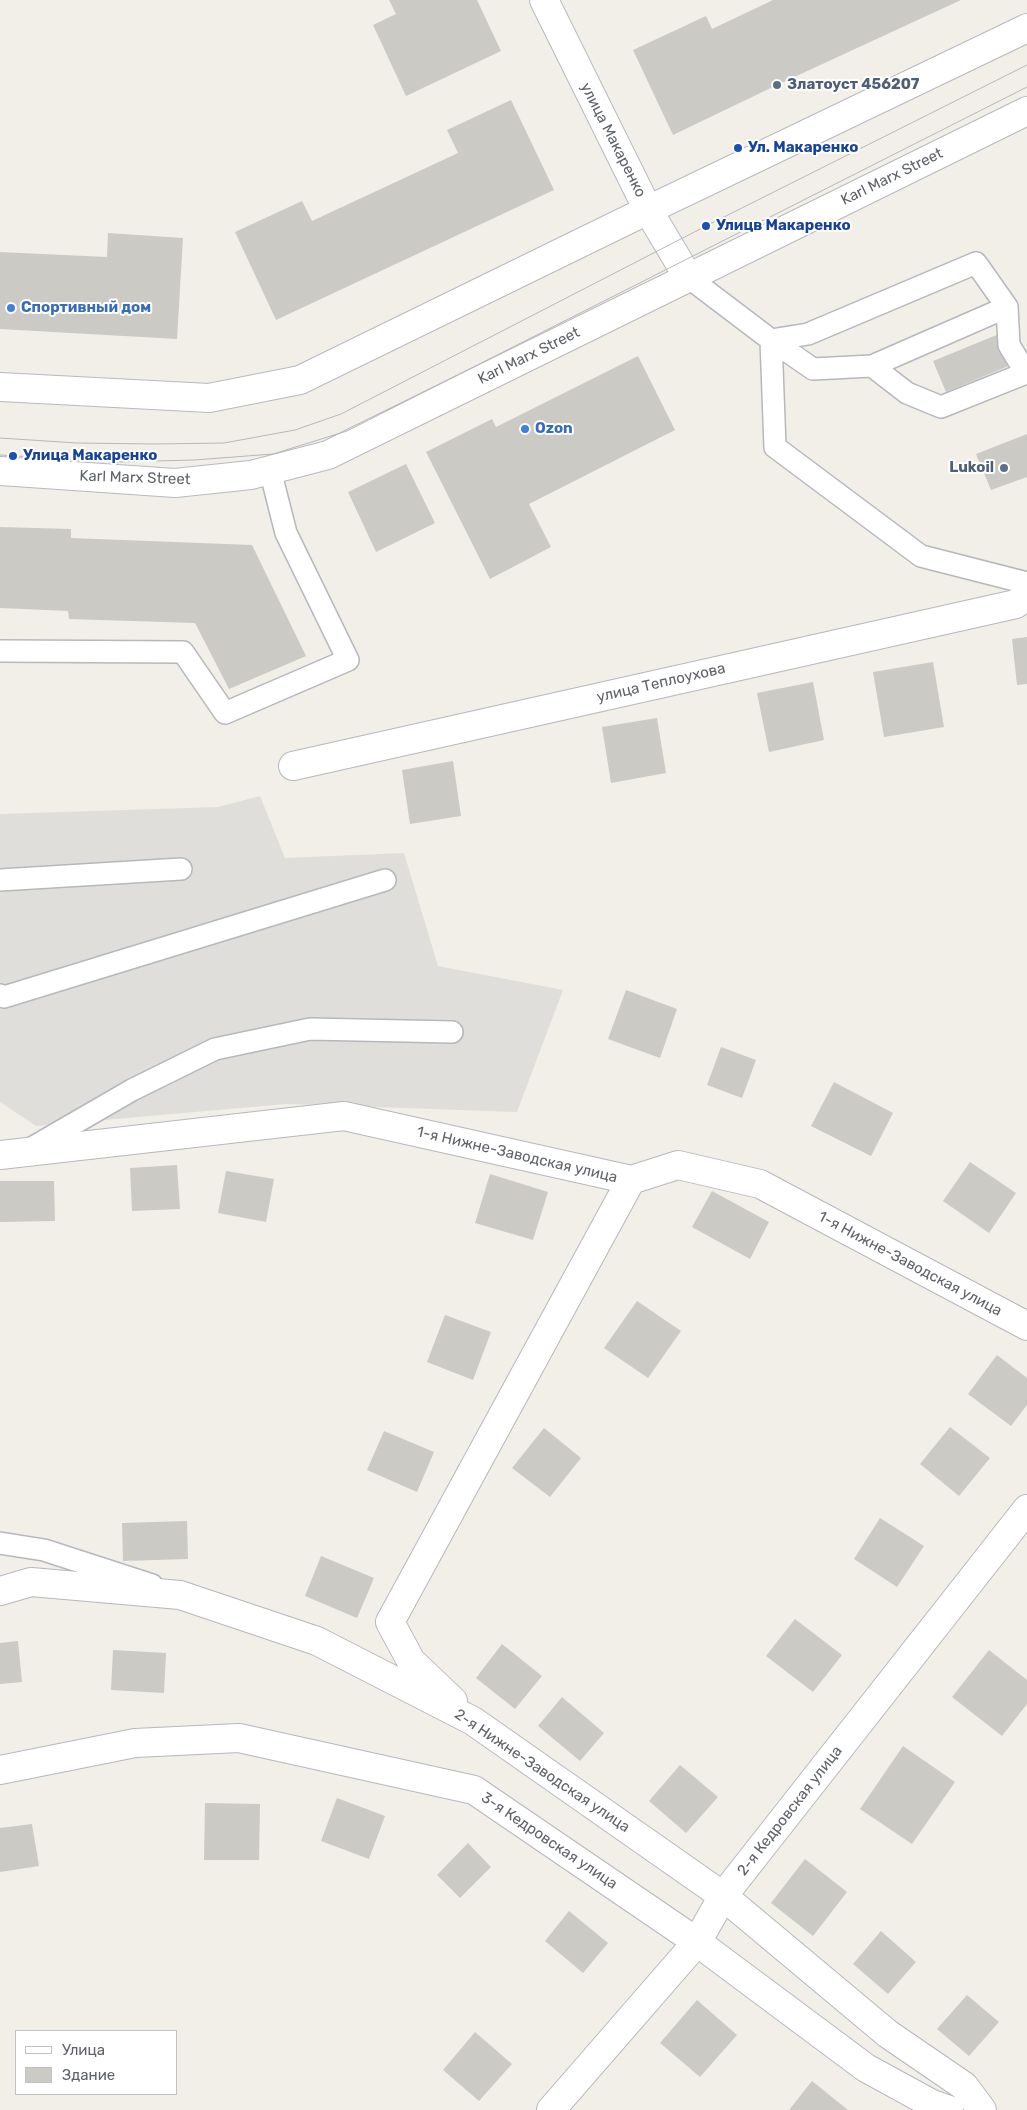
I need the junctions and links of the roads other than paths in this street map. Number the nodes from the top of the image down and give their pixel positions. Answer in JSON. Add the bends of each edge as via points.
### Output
{"nodes":[{"id":1,"x":544,"y":0,"type":"edge"},
{"id":2,"x":1027,"y":28,"type":"edge"},
{"id":3,"x":1027,"y":110,"type":"edge"},
{"id":4,"x":648,"y":210,"type":"junction"},
{"id":5,"x":688,"y":277,"type":"junction"},
{"id":6,"x":1007,"y":306,"type":"junction"},
{"id":7,"x":771,"y":340,"type":"junction"},
{"id":8,"x":872,"y":366,"type":"junction"},
{"id":9,"x":0,"y":387,"type":"edge"},
{"id":10,"x":270,"y":470,"type":"junction"},
{"id":11,"x":0,"y":471,"type":"edge"},
{"id":12,"x":1027,"y":583,"type":"edge"},
{"id":13,"x":1027,"y":595,"type":"edge"},
{"id":14,"x":0,"y":650,"type":"edge"},
{"id":15,"x":292,"y":766,"type":"dead end"},
{"id":16,"x":181,"y":869,"type":"dead end"},
{"id":17,"x":0,"y":880,"type":"edge"},
{"id":18,"x":386,"y":880,"type":"dead end"},
{"id":19,"x":0,"y":995,"type":"edge"},
{"id":20,"x":452,"y":1032,"type":"dead end"},
{"id":21,"x":12,"y":1154,"type":"edge"},
{"id":22,"x":631,"y":1180,"type":"junction"},
{"id":23,"x":1027,"y":1326,"type":"edge"},
{"id":24,"x":1027,"y":1509,"type":"edge"},
{"id":25,"x":0,"y":1543,"type":"edge"},
{"id":26,"x":0,"y":1591,"type":"edge"},
{"id":27,"x":180,"y":1595,"type":"junction"},
{"id":28,"x":473,"y":1721,"type":"junction"},
{"id":29,"x":0,"y":1770,"type":"edge"},
{"id":30,"x":723,"y":1896,"type":"junction"},
{"id":31,"x":697,"y":1942,"type":"junction"},
{"id":32,"x":551,"y":2110,"type":"edge"},
{"id":33,"x":949,"y":2110,"type":"edge"},
{"id":34,"x":982,"y":2110,"type":"edge"}],
"edges":[{"from":1,"to":4,"type":"street","name":"улица Макаренко"},
{"from":2,"to":4,"type":"street"},
{"from":3,"to":5,"type":"street","name":"Karl Marx Street"},
{"from":4,"to":5,"type":"street","name":"улица Макаренко"},
{"from":4,"to":9,"type":"street","via":[[300,380],[209,398]]},
{"from":5,"to":7,"type":"lane"},
{"from":5,"to":10,"type":"street","name":"Karl Marx Street","via":[[328,454]]},
{"from":6,"to":7,"type":"lane","via":[[976,263],[808,334]]},
{"from":6,"to":8,"type":"lane"},
{"from":6,"to":8,"type":"lane","via":[[1008,345],[1026,373],[941,407],[907,393]]},
{"from":7,"to":8,"type":"lane","via":[[813,369]]},
{"from":7,"to":12,"type":"lane","via":[[775,447],[921,556]]},
{"from":10,"to":11,"type":"street","name":"Karl Marx Street","via":[[175,483]]},
{"from":10,"to":14,"type":"lane","via":[[286,533],[348,660],[225,714],[184,652]]},
{"from":13,"to":15,"type":"street","name":"улица Теплоухова","via":[[1016,604]]},
{"from":16,"to":17,"type":"lane"},
{"from":18,"to":19,"type":"lane","via":[[4,997]]},
{"from":20,"to":21,"type":"lane","via":[[310,1029],[215,1049]]},
{"from":21,"to":22,"type":"street","name":"1-я Нижне-Заводская улица","via":[[344,1116]]},
{"from":22,"to":23,"type":"street","name":"1-я Нижне-Заводская улица","via":[[678,1165],[760,1184]]},
{"from":22,"to":28,"type":"street","via":[[390,1622],[411,1661]]},
{"from":24,"to":30,"type":"street","name":"2-я Кедровская улица"},
{"from":25,"to":27,"type":"lane","via":[[44,1550]]},
{"from":26,"to":27,"type":"street","name":"2-я Нижне-Заводская улица","via":[[31,1582]]},
{"from":27,"to":28,"type":"street","name":"2-я Нижне-Заводская улица","via":[[317,1641]]},
{"from":28,"to":30,"type":"street","name":"2-я Нижне-Заводская улица"},
{"from":29,"to":31,"type":"street","name":"3-я Кедровская улица","via":[[135,1743],[240,1738],[474,1790]]},
{"from":30,"to":31,"type":"street","name":"2-я Кедровская улица"},
{"from":30,"to":34,"type":"street","name":"2-я Нижне-Заводская улица","via":[[888,2034],[964,2086]]},
{"from":31,"to":32,"type":"street","name":"2-я Кедровская улица"},
{"from":31,"to":33,"type":"street","name":"3-я Кедровская улица","via":[[866,2068]]}]}
